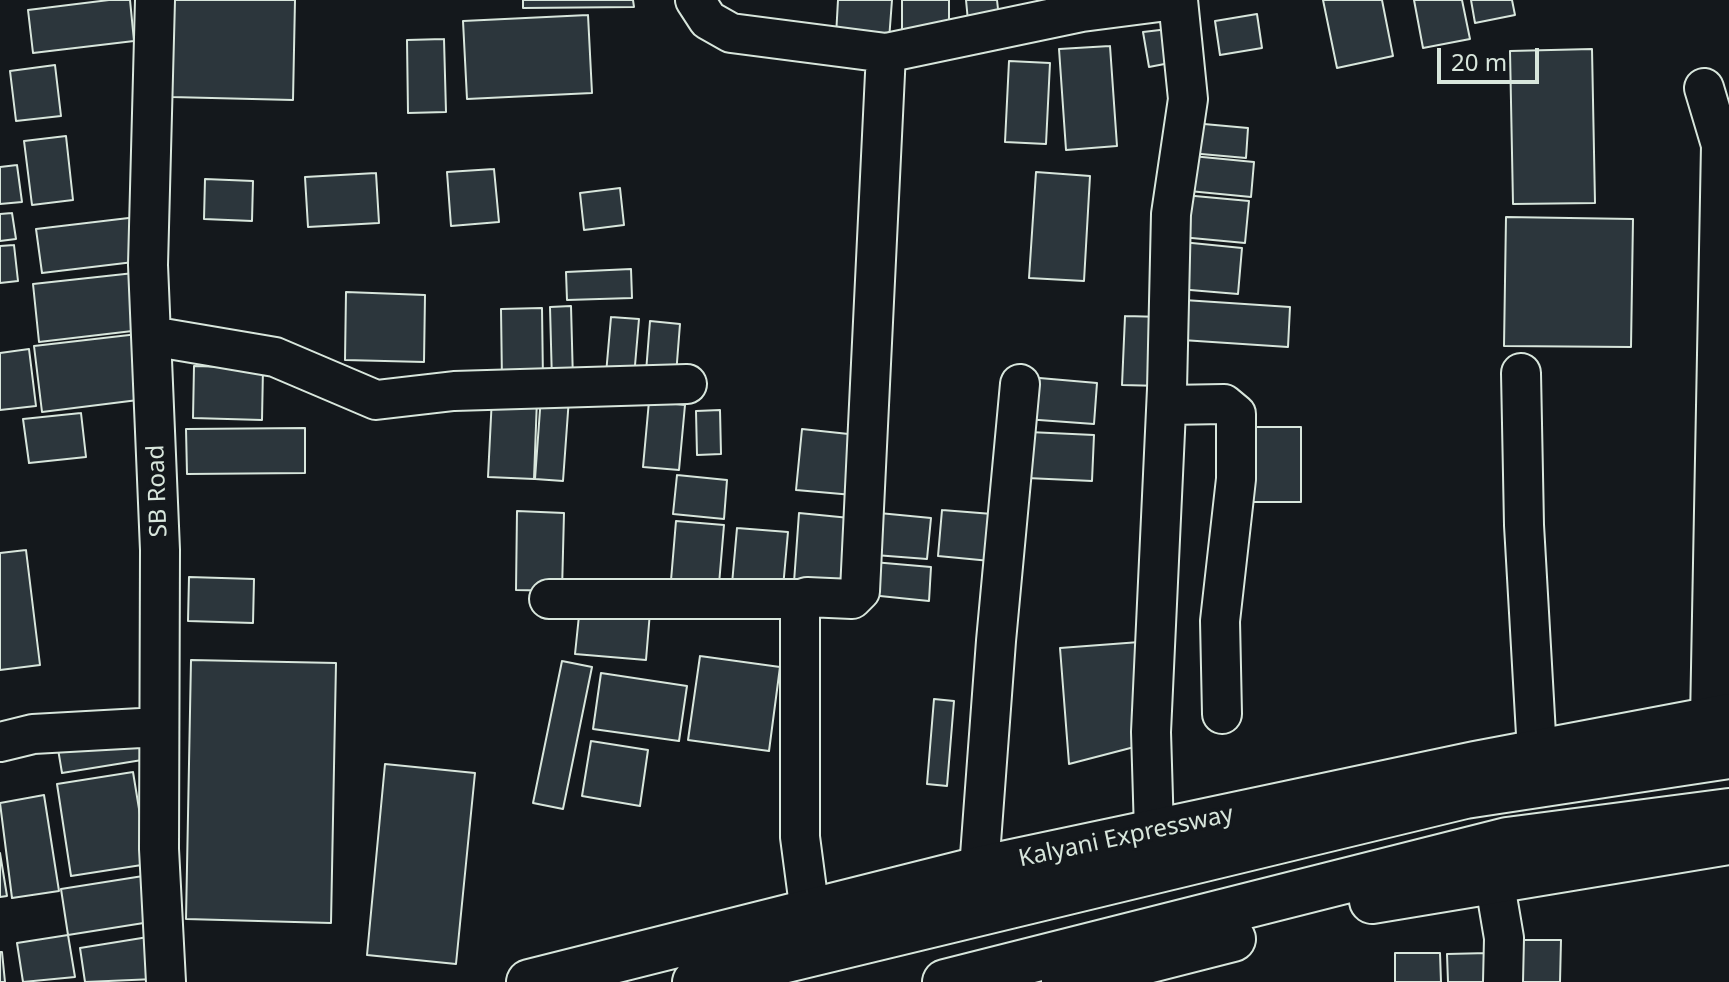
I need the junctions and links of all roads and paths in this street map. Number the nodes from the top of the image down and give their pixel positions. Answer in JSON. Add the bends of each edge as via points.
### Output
{"nodes":[{"id":1,"x":155,"y":0,"type":"edge"},
{"id":2,"x":695,"y":0,"type":"edge"},
{"id":3,"x":1176,"y":0,"type":"edge"},
{"id":4,"x":1082,"y":6,"type":"edge"},
{"id":5,"x":886,"y":53,"type":"junction"},
{"id":6,"x":1704,"y":88,"type":"dead end"},
{"id":7,"x":151,"y":336,"type":"junction"},
{"id":8,"x":1521,"y":373,"type":"dead end"},
{"id":9,"x":687,"y":384,"type":"dead end"},
{"id":10,"x":1020,"y":384,"type":"dead end"},
{"id":11,"x":1167,"y":405,"type":"junction"},
{"id":12,"x":549,"y":599,"type":"dead end"},
{"id":13,"x":801,"y":599,"type":"junction"},
{"id":14,"x":1222,"y":714,"type":"dead end"},
{"id":15,"x":159,"y":727,"type":"junction"},
{"id":16,"x":1723,"y":731,"type":"edge"},
{"id":17,"x":0,"y":742,"type":"edge"},
{"id":18,"x":1537,"y":752,"type":"junction"},
{"id":19,"x":1729,"y":811,"type":"edge"},
{"id":20,"x":1154,"y":831,"type":"junction"},
{"id":21,"x":1729,"y":842,"type":"edge"},
{"id":22,"x":979,"y":869,"type":"junction"},
{"id":23,"x":1494,"y":879,"type":"junction"},
{"id":24,"x":810,"y":913,"type":"junction"},
{"id":25,"x":166,"y":982,"type":"edge"},
{"id":26,"x":529,"y":982,"type":"edge"},
{"id":27,"x":695,"y":982,"type":"edge"},
{"id":28,"x":945,"y":982,"type":"edge"},
{"id":29,"x":1064,"y":982,"type":"edge"},
{"id":30,"x":1503,"y":982,"type":"edge"}],
"edges":[{"from":1,"to":7,"type":"street","name":"SB Road"},
{"from":2,"to":5,"type":"street","via":[[708,20],[731,33]]},
{"from":3,"to":4,"type":"street"},
{"from":3,"to":11,"type":"street","via":[[1188,99],[1171,214]]},
{"from":4,"to":5,"type":"street"},
{"from":5,"to":13,"type":"street","via":[[860,591],[852,599]]},
{"from":6,"to":16,"type":"street","via":[[1721,145]]},
{"from":7,"to":9,"type":"street","via":[[275,357],[376,400],[454,391]]},
{"from":7,"to":15,"type":"street","name":"SB Road","via":[[160,550]]},
{"from":8,"to":18,"type":"street"},
{"from":10,"to":22,"type":"street"},
{"from":11,"to":14,"type":"street","via":[[1224,404],[1232,407],[1238,425],[1220,621]]},
{"from":11,"to":20,"type":"street","via":[[1151,732]]},
{"from":12,"to":13,"type":"street"},
{"from":13,"to":24,"type":"street","via":[[800,837]]},
{"from":15,"to":17,"type":"street","via":[[33,734]]},
{"from":15,"to":25,"type":"street","name":"SB Road"},
{"from":16,"to":18,"type":"highway","name":"Kalyani Expressway"},
{"from":16,"to":27,"type":"highway"},
{"from":18,"to":20,"type":"highway","name":"Kalyani Expressway"},
{"from":19,"to":28,"type":"highway","via":[[1507,840]]},
{"from":20,"to":22,"type":"highway","name":"Kalyani Expressway"},
{"from":21,"to":23,"type":"highway"},
{"from":22,"to":24,"type":"highway","name":"Kalyani Expressway"},
{"from":23,"to":29,"type":"highway","via":[[1385,898]]},
{"from":23,"to":30,"type":"street","via":[[1504,938]]},
{"from":24,"to":26,"type":"highway","name":"Kalyani Expressway"}]}
